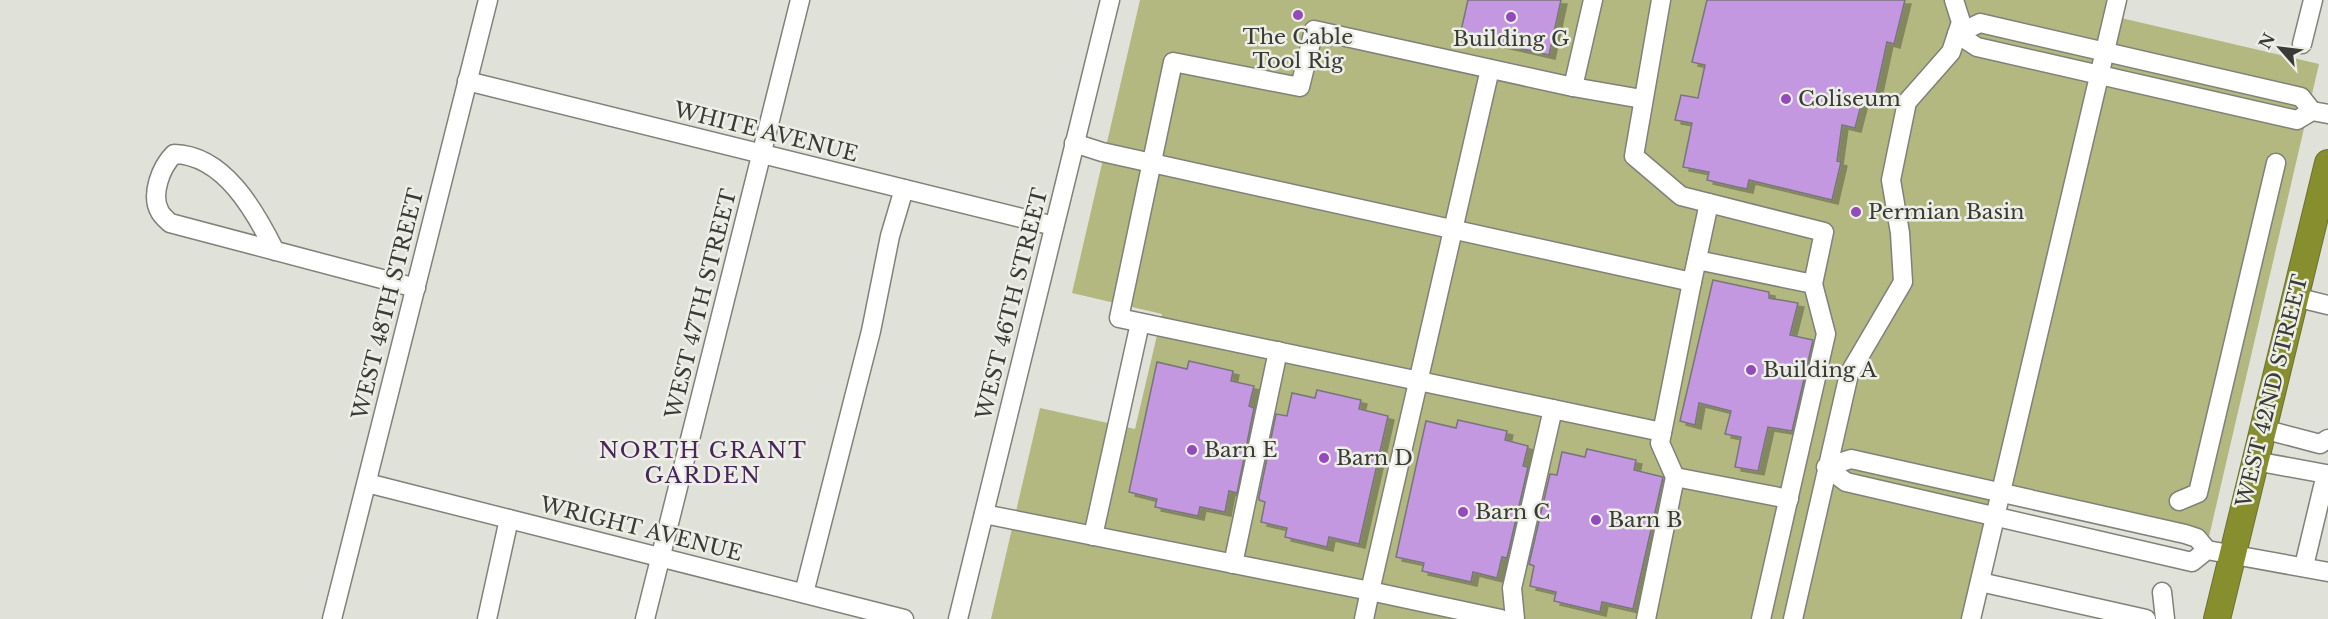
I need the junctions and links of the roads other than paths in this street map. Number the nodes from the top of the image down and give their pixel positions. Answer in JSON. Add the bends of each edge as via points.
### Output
{"nodes":[{"id":1,"x":488,"y":0,"type":"edge"},
{"id":2,"x":800,"y":0,"type":"edge"},
{"id":3,"x":1110,"y":0,"type":"edge"},
{"id":4,"x":1593,"y":0,"type":"edge"},
{"id":5,"x":1661,"y":0,"type":"edge"},
{"id":6,"x":1954,"y":0,"type":"edge"},
{"id":7,"x":2117,"y":0,"type":"edge"},
{"id":8,"x":2313,"y":0,"type":"edge"},
{"id":9,"x":1957,"y":34,"type":"junction"},
{"id":10,"x":2302,"y":44,"type":"dead end"},
{"id":11,"x":2107,"y":52,"type":"junction"},
{"id":12,"x":1490,"y":69,"type":"junction"},
{"id":13,"x":2100,"y":75,"type":"junction"},
{"id":14,"x":467,"y":81,"type":"junction"},
{"id":15,"x":1573,"y":87,"type":"junction"},
{"id":16,"x":1642,"y":99,"type":"junction"},
{"id":17,"x":2320,"y":112,"type":"edge"},
{"id":18,"x":1074,"y":143,"type":"junction"},
{"id":19,"x":762,"y":155,"type":"junction"},
{"id":20,"x":1152,"y":162,"type":"junction"},
{"id":21,"x":2276,"y":163,"type":"dead end"},
{"id":22,"x":2328,"y":163,"type":"edge"},
{"id":23,"x":904,"y":189,"type":"junction"},
{"id":24,"x":1709,"y":203,"type":"junction"},
{"id":25,"x":2323,"y":203,"type":"edge"},
{"id":26,"x":1054,"y":226,"type":"junction"},
{"id":27,"x":1454,"y":228,"type":"junction"},
{"id":28,"x":2320,"y":234,"type":"edge"},
{"id":29,"x":275,"y":251,"type":"junction"},
{"id":30,"x":1697,"y":260,"type":"junction"},
{"id":31,"x":1692,"y":282,"type":"junction"},
{"id":32,"x":1813,"y":284,"type":"junction"},
{"id":33,"x":416,"y":288,"type":"junction"},
{"id":34,"x":2295,"y":297,"type":"junction"},
{"id":35,"x":2328,"y":305,"type":"edge"},
{"id":36,"x":1140,"y":323,"type":"junction"},
{"id":37,"x":1278,"y":351,"type":"junction"},
{"id":38,"x":1420,"y":381,"type":"junction"},
{"id":39,"x":1553,"y":409,"type":"junction"},
{"id":40,"x":2263,"y":429,"type":"junction"},
{"id":41,"x":1662,"y":432,"type":"junction"},
{"id":42,"x":2326,"y":444,"type":"edge"},
{"id":43,"x":2255,"y":461,"type":"junction"},
{"id":44,"x":1826,"y":467,"type":"junction"},
{"id":45,"x":2327,"y":472,"type":"edge"},
{"id":46,"x":1675,"y":477,"type":"junction"},
{"id":47,"x":367,"y":483,"type":"junction"},
{"id":48,"x":1999,"y":493,"type":"junction"},
{"id":49,"x":1789,"y":499,"type":"junction"},
{"id":50,"x":2179,"y":501,"type":"dead end"},
{"id":51,"x":984,"y":514,"type":"junction"},
{"id":52,"x":1995,"y":516,"type":"junction"},
{"id":53,"x":509,"y":519,"type":"junction"},
{"id":54,"x":1093,"y":536,"type":"junction"},
{"id":55,"x":2207,"y":550,"type":"junction"},
{"id":56,"x":2233,"y":554,"type":"junction"},
{"id":57,"x":661,"y":556,"type":"junction"},
{"id":58,"x":1233,"y":564,"type":"junction"},
{"id":59,"x":2304,"y":567,"type":"junction"},
{"id":60,"x":2328,"y":572,"type":"edge"},
{"id":61,"x":1980,"y":582,"type":"junction"},
{"id":62,"x":1370,"y":591,"type":"junction"},
{"id":63,"x":2162,"y":592,"type":"dead end"},
{"id":64,"x":804,"y":593,"type":"junction"},
{"id":65,"x":332,"y":619,"type":"edge"},
{"id":66,"x":487,"y":619,"type":"edge"},
{"id":67,"x":645,"y":619,"type":"edge"},
{"id":68,"x":904,"y":619,"type":"edge"},
{"id":69,"x":958,"y":619,"type":"edge"},
{"id":70,"x":1364,"y":619,"type":"edge"},
{"id":71,"x":1501,"y":619,"type":"edge"},
{"id":72,"x":1515,"y":619,"type":"edge"},
{"id":73,"x":1646,"y":619,"type":"edge"},
{"id":74,"x":1761,"y":619,"type":"edge"},
{"id":75,"x":1792,"y":619,"type":"edge"},
{"id":76,"x":1971,"y":619,"type":"edge"},
{"id":77,"x":2146,"y":619,"type":"edge"},
{"id":78,"x":2165,"y":619,"type":"edge"},
{"id":79,"x":2217,"y":619,"type":"edge"}],
"edges":[{"from":1,"to":14,"type":"street","name":"WEST 48TH STREET"},
{"from":2,"to":19,"type":"street","name":"WEST 47TH STREET"},
{"from":3,"to":18,"type":"street","name":"WEST 46TH STREET"},
{"from":4,"to":15,"type":"street"},
{"from":5,"to":16,"type":"street"},
{"from":6,"to":9,"type":"street","via":[[1961,22]]},
{"from":7,"to":11,"type":"street"},
{"from":8,"to":10,"type":"street"},
{"from":9,"to":11,"type":"street","via":[[1980,23]]},
{"from":9,"to":13,"type":"street","via":[[1977,47]]},
{"from":9,"to":44,"type":"street","via":[[1951,52],[1907,102],[1891,180],[1903,282],[1850,374]]},
{"from":11,"to":13,"type":"street"},
{"from":11,"to":17,"type":"street","via":[[2301,97]]},
{"from":12,"to":15,"type":"street"},
{"from":12,"to":20,"type":"street","via":[[1314,30],[1300,87],[1173,62]]},
{"from":12,"to":27,"type":"street"},
{"from":13,"to":17,"type":"street","via":[[2297,120]]},
{"from":13,"to":48,"type":"street"},
{"from":14,"to":19,"type":"street","name":"WHITE AVENUE"},
{"from":14,"to":33,"type":"street","name":"WEST 48TH STREET"},
{"from":15,"to":16,"type":"street"},
{"from":16,"to":24,"type":"street","via":[[1634,156],[1681,196]]},
{"from":18,"to":20,"type":"street"},
{"from":18,"to":26,"type":"street","name":"WEST 46TH STREET"},
{"from":19,"to":23,"type":"street","name":"WHITE AVENUE"},
{"from":19,"to":57,"type":"street","name":"WEST 47TH STREET"},
{"from":20,"to":27,"type":"street"},
{"from":20,"to":36,"type":"street","via":[[1119,318]]},
{"from":21,"to":50,"type":"street","via":[[2198,493]]},
{"from":22,"to":25,"type":"highway","name":"WEST 42ND STREET"},
{"from":23,"to":26,"type":"street","name":"WHITE AVENUE"},
{"from":23,"to":64,"type":"street"},
{"from":24,"to":30,"type":"street"},
{"from":24,"to":32,"type":"street","via":[[1824,232]]},
{"from":25,"to":28,"type":"highway","name":"WEST 42ND STREET"},
{"from":26,"to":51,"type":"street","name":"WEST 46TH STREET"},
{"from":27,"to":31,"type":"street"},
{"from":27,"to":38,"type":"street"},
{"from":28,"to":34,"type":"highway","name":"WEST 42ND STREET"},
{"from":29,"to":29,"type":"street","via":[[170,223],[159,212],[157,189],[164,164],[174,154],[189,154],[209,164],[242,194]]},
{"from":29,"to":33,"type":"street"},
{"from":30,"to":31,"type":"street"},
{"from":30,"to":32,"type":"street"},
{"from":31,"to":41,"type":"street"},
{"from":32,"to":49,"type":"street","via":[[1826,334]]},
{"from":33,"to":47,"type":"street","name":"WEST 48TH STREET"},
{"from":34,"to":35,"type":"street"},
{"from":34,"to":40,"type":"highway","name":"WEST 42ND STREET"},
{"from":36,"to":37,"type":"street"},
{"from":36,"to":54,"type":"street"},
{"from":37,"to":38,"type":"street"},
{"from":37,"to":58,"type":"street"},
{"from":38,"to":39,"type":"street"},
{"from":38,"to":62,"type":"street"},
{"from":39,"to":41,"type":"street"},
{"from":39,"to":72,"type":"street","via":[[1512,588]]},
{"from":40,"to":42,"type":"street"},
{"from":40,"to":43,"type":"highway","name":"WEST 42ND STREET"},
{"from":41,"to":46,"type":"street","via":[[1660,443]]},
{"from":43,"to":45,"type":"street"},
{"from":43,"to":56,"type":"highway","name":"WEST 42ND STREET"},
{"from":44,"to":48,"type":"street","via":[[1851,459]]},
{"from":44,"to":52,"type":"street","via":[[1846,482]]},
{"from":44,"to":75,"type":"street"},
{"from":45,"to":59,"type":"street"},
{"from":46,"to":49,"type":"street"},
{"from":46,"to":73,"type":"street"},
{"from":47,"to":53,"type":"street","name":"WRIGHT AVENUE"},
{"from":47,"to":65,"type":"street","name":"WEST 48TH STREET"},
{"from":48,"to":52,"type":"street"},
{"from":48,"to":55,"type":"street","via":[[2197,538]]},
{"from":49,"to":74,"type":"street"},
{"from":51,"to":54,"type":"street"},
{"from":51,"to":69,"type":"street","name":"WEST 46TH STREET"},
{"from":52,"to":55,"type":"street","via":[[2193,562]]},
{"from":52,"to":61,"type":"street"},
{"from":53,"to":57,"type":"street","name":"WRIGHT AVENUE"},
{"from":53,"to":66,"type":"street"},
{"from":54,"to":58,"type":"street"},
{"from":55,"to":56,"type":"street"},
{"from":56,"to":59,"type":"street"},
{"from":56,"to":79,"type":"highway","name":"WEST 42ND STREET"},
{"from":57,"to":64,"type":"street","name":"WRIGHT AVENUE"},
{"from":57,"to":67,"type":"street","name":"WEST 47TH STREET"},
{"from":58,"to":62,"type":"street"},
{"from":59,"to":60,"type":"street"},
{"from":61,"to":76,"type":"street"},
{"from":61,"to":77,"type":"street"},
{"from":62,"to":70,"type":"street"},
{"from":62,"to":71,"type":"street"},
{"from":63,"to":78,"type":"street"},
{"from":64,"to":68,"type":"street","name":"WRIGHT AVENUE"}]}
